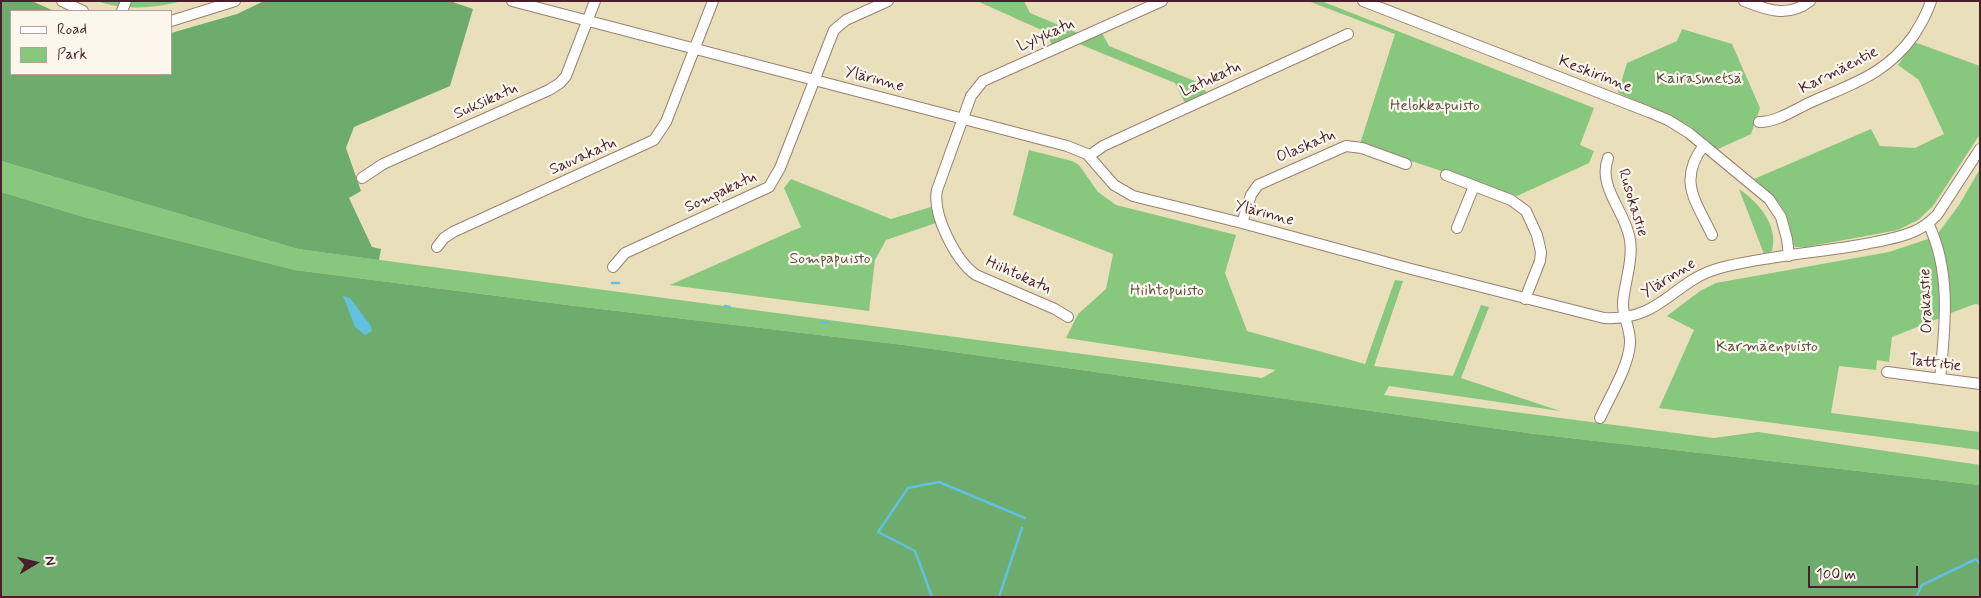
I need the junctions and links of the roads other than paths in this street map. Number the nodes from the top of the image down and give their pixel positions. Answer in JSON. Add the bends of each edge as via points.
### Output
{"nodes":[{"id":1,"x":62,"y":1,"type":"edge"},
{"id":2,"x":235,"y":1,"type":"edge"},
{"id":3,"x":512,"y":1,"type":"edge"},
{"id":4,"x":595,"y":1,"type":"edge"},
{"id":5,"x":712,"y":1,"type":"edge"},
{"id":6,"x":888,"y":1,"type":"edge"},
{"id":7,"x":1162,"y":1,"type":"edge"},
{"id":8,"x":1744,"y":1,"type":"edge"},
{"id":9,"x":1810,"y":1,"type":"edge"},
{"id":10,"x":1931,"y":1,"type":"edge"},
{"id":11,"x":1367,"y":2,"type":"edge"},
{"id":12,"x":81,"y":10,"type":"edge"},
{"id":13,"x":172,"y":21,"type":"edge"},
{"id":14,"x":587,"y":21,"type":"junction"},
{"id":15,"x":1348,"y":34,"type":"dead end"},
{"id":16,"x":694,"y":48,"type":"junction"},
{"id":17,"x":814,"y":80,"type":"junction"},
{"id":18,"x":963,"y":119,"type":"junction"},
{"id":19,"x":1759,"y":122,"type":"dead end"},
{"id":20,"x":1704,"y":145,"type":"junction"},
{"id":21,"x":1980,"y":149,"type":"edge"},
{"id":22,"x":1090,"y":156,"type":"junction"},
{"id":23,"x":1608,"y":158,"type":"dead end"},
{"id":24,"x":1406,"y":164,"type":"dead end"},
{"id":25,"x":1446,"y":175,"type":"dead end"},
{"id":26,"x":362,"y":178,"type":"dead end"},
{"id":27,"x":1474,"y":186,"type":"junction"},
{"id":28,"x":1242,"y":223,"type":"junction"},
{"id":29,"x":1928,"y":223,"type":"junction"},
{"id":30,"x":1457,"y":228,"type":"dead end"},
{"id":31,"x":1712,"y":235,"type":"dead end"},
{"id":32,"x":437,"y":247,"type":"dead end"},
{"id":33,"x":1789,"y":256,"type":"junction"},
{"id":34,"x":613,"y":267,"type":"dead end"},
{"id":35,"x":1525,"y":299,"type":"junction"},
{"id":36,"x":1068,"y":317,"type":"dead end"},
{"id":37,"x":1626,"y":318,"type":"junction"},
{"id":38,"x":1887,"y":372,"type":"dead end"},
{"id":39,"x":1940,"y":379,"type":"junction"},
{"id":40,"x":1980,"y":384,"type":"edge"},
{"id":41,"x":1600,"y":418,"type":"dead end"}],
"edges":[{"from":1,"to":12,"type":"street"},
{"from":2,"to":13,"type":"street"},
{"from":3,"to":14,"type":"street","name":"Ylärinne"},
{"from":4,"to":14,"type":"street","name":"Suksikatu"},
{"from":5,"to":16,"type":"street","name":"Sauvakatu"},
{"from":6,"to":17,"type":"street","name":"Sompakatu","via":[[838,25]]},
{"from":7,"to":18,"type":"street","name":"Lylykatu","via":[[983,81],[972,96]]},
{"from":8,"to":9,"type":"street","via":[[1779,12],[1797,9]]},
{"from":10,"to":19,"type":"street","name":"Karmäentie","via":[[1926,17],[1913,36],[1886,66],[1778,118]]},
{"from":11,"to":20,"type":"street","name":"Keskirinne","via":[[1668,120]]},
{"from":14,"to":16,"type":"street","name":"Ylärinne"},
{"from":14,"to":26,"type":"street","name":"Suksikatu","via":[[566,76],[556,87],[383,164]]},
{"from":15,"to":22,"type":"street","name":"Latukatu","via":[[1102,146]]},
{"from":16,"to":17,"type":"street","name":"Ylärinne"},
{"from":16,"to":32,"type":"street","name":"Sauvakatu","via":[[666,122],[654,140],[453,232]]},
{"from":17,"to":18,"type":"street","name":"Ylärinne"},
{"from":17,"to":34,"type":"street","name":"Sompakatu","via":[[777,176],[769,187],[625,253]]},
{"from":18,"to":22,"type":"street","name":"Ylärinne","via":[[1067,146]]},
{"from":18,"to":36,"type":"street","name":"Hiihtokatu","via":[[935,198],[956,254],[976,275]]},
{"from":20,"to":31,"type":"street","via":[[1692,166],[1689,183]]},
{"from":20,"to":33,"type":"street","name":"Keskirinne","via":[[1760,190],[1776,208]]},
{"from":21,"to":29,"type":"street","name":"Ylärinne","via":[[1952,195]]},
{"from":22,"to":28,"type":"street","name":"Ylärinne","via":[[1114,185],[1133,196]]},
{"from":23,"to":37,"type":"street","name":"Rusokastie","via":[[1605,179],[1627,227],[1630,242],[1623,302]]},
{"from":24,"to":28,"type":"street","name":"Olaskatu","via":[[1357,147],[1341,147],[1258,185],[1251,195]]},
{"from":25,"to":27,"type":"street"},
{"from":27,"to":30,"type":"street"},
{"from":27,"to":35,"type":"street","via":[[1519,204],[1533,224],[1541,257]]},
{"from":28,"to":35,"type":"street","name":"Ylärinne"},
{"from":29,"to":33,"type":"street","name":"Ylärinne","via":[[1914,232],[1887,240]]},
{"from":29,"to":39,"type":"street","name":"Orakastie","via":[[1938,247],[1944,282],[1945,327]]},
{"from":33,"to":37,"type":"street","name":"Ylärinne","via":[[1707,272],[1654,308]]},
{"from":35,"to":37,"type":"street","name":"Ylärinne","via":[[1592,316]]},
{"from":37,"to":41,"type":"street","name":"Rusokastie","via":[[1629,350]]},
{"from":38,"to":39,"type":"street","name":"Tattitie"},
{"from":39,"to":40,"type":"street","name":"Tattitie"}]}
